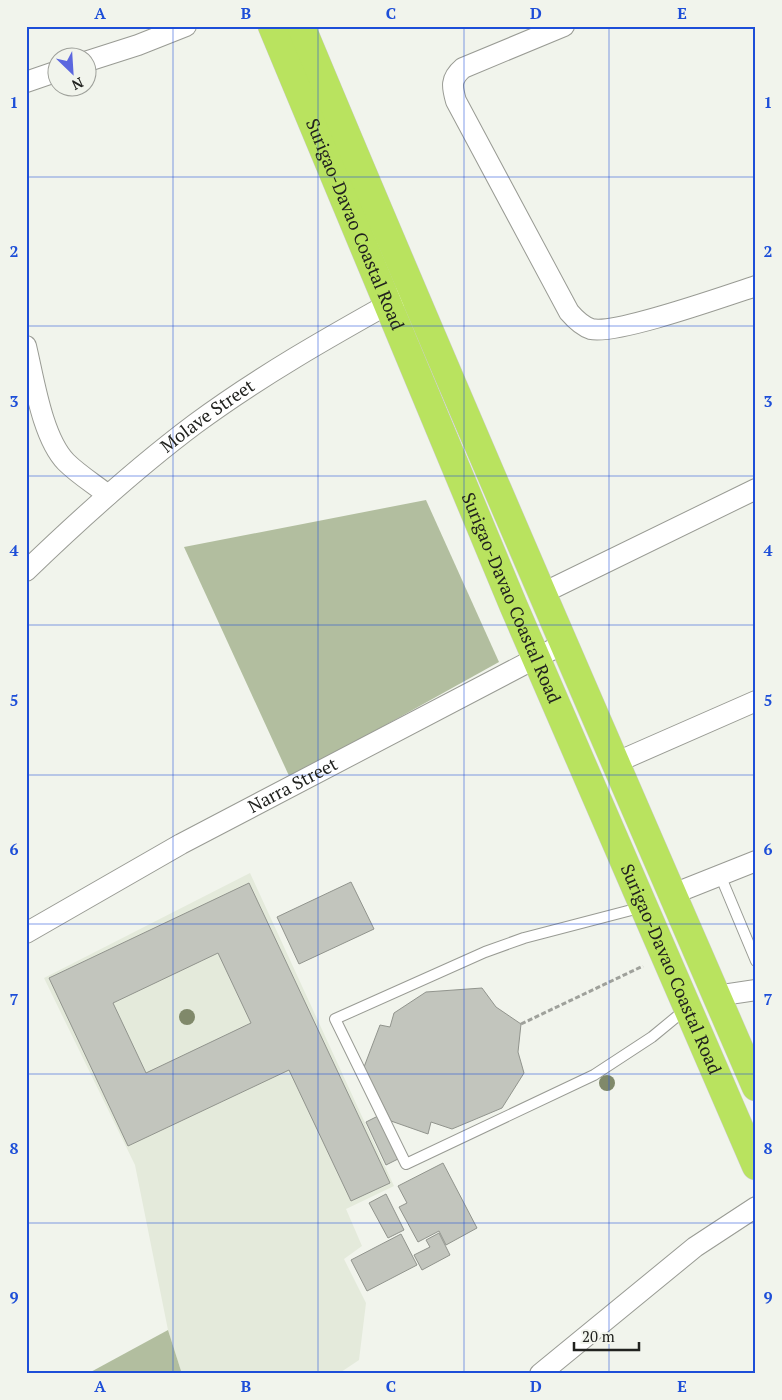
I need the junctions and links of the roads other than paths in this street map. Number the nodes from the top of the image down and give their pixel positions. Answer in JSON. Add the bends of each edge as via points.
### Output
{"nodes":[{"id":1,"x":186,"y":26,"type":"edge"},
{"id":2,"x":272,"y":26,"type":"edge"},
{"id":3,"x":302,"y":26,"type":"edge"},
{"id":4,"x":564,"y":26,"type":"edge"},
{"id":5,"x":534,"y":32,"type":"edge"},
{"id":6,"x":98,"y":58,"type":"edge"},
{"id":7,"x":48,"y":74,"type":"edge"},
{"id":8,"x":26,"y":82,"type":"edge"},
{"id":9,"x":756,"y":286,"type":"edge"},
{"id":10,"x":412,"y":291,"type":"junction"},
{"id":11,"x":388,"y":304,"type":"junction"},
{"id":12,"x":26,"y":346,"type":"edge"},
{"id":13,"x":756,"y":489,"type":"edge"},
{"id":14,"x":108,"y":495,"type":"junction"},
{"id":15,"x":26,"y":571,"type":"edge"},
{"id":16,"x":541,"y":594,"type":"junction"},
{"id":17,"x":563,"y":644,"type":"junction"},
{"id":18,"x":537,"y":657,"type":"junction"},
{"id":19,"x":756,"y":701,"type":"edge"},
{"id":20,"x":617,"y":762,"type":"junction"},
{"id":21,"x":756,"y":861,"type":"edge"},
{"id":22,"x":720,"y":875,"type":"junction"},
{"id":23,"x":673,"y":894,"type":"junction"},
{"id":24,"x":643,"y":907,"type":"junction"},
{"id":25,"x":26,"y":933,"type":"edge"},
{"id":26,"x":756,"y":961,"type":"edge"},
{"id":27,"x":756,"y":990,"type":"edge"},
{"id":28,"x":716,"y":996,"type":"junction"},
{"id":29,"x":687,"y":1008,"type":"junction"},
{"id":30,"x":756,"y":1087,"type":"edge"},
{"id":31,"x":756,"y":1166,"type":"edge"},
{"id":32,"x":756,"y":1207,"type":"edge"},
{"id":33,"x":540,"y":1374,"type":"edge"}],
"edges":[{"from":1,"to":6,"type":"street"},
{"from":2,"to":11,"type":"highway","name":"Surigao-Davao Coastal Road"},
{"from":3,"to":10,"type":"highway","name":"Surigao-Davao Coastal Road"},
{"from":4,"to":5,"type":"street"},
{"from":5,"to":9,"type":"street","via":[[463,68],[452,83],[456,101],[569,312],[591,329],[605,329],[654,318]]},
{"from":7,"to":8,"type":"street"},
{"from":10,"to":11,"type":"street","name":"Molave Street"},
{"from":10,"to":16,"type":"highway","name":"Surigao-Davao Coastal Road"},
{"from":11,"to":14,"type":"street","name":"Molave Street","via":[[301,353],[197,423]]},
{"from":11,"to":18,"type":"highway","name":"Surigao-Davao Coastal Road"},
{"from":12,"to":14,"type":"street","via":[[47,427],[55,445],[65,461]]},
{"from":13,"to":16,"type":"street"},
{"from":14,"to":15,"type":"street","name":"Molave Street"},
{"from":16,"to":17,"type":"highway","name":"Surigao-Davao Coastal Road"},
{"from":17,"to":18,"type":"street","name":"Narra Street"},
{"from":17,"to":20,"type":"highway","name":"Surigao-Davao Coastal Road"},
{"from":18,"to":24,"type":"highway","name":"Surigao-Davao Coastal Road"},
{"from":18,"to":25,"type":"street","name":"Narra Street","via":[[181,844]]},
{"from":19,"to":20,"type":"street"},
{"from":20,"to":23,"type":"highway","name":"Surigao-Davao Coastal Road"},
{"from":21,"to":22,"type":"street"},
{"from":22,"to":23,"type":"street"},
{"from":22,"to":26,"type":"lane"},
{"from":23,"to":24,"type":"highway"},
{"from":23,"to":28,"type":"highway","name":"Surigao-Davao Coastal Road"},
{"from":24,"to":29,"type":"highway","name":"Surigao-Davao Coastal Road"},
{"from":24,"to":29,"type":"lane","via":[[508,943],[335,1019],[406,1164],[594,1075],[652,1037]]},
{"from":27,"to":28,"type":"street"},
{"from":28,"to":29,"type":"highway"},
{"from":28,"to":30,"type":"highway","name":"Surigao-Davao Coastal Road"},
{"from":29,"to":31,"type":"highway","name":"Surigao-Davao Coastal Road"},
{"from":32,"to":33,"type":"street","via":[[695,1247]]}]}
